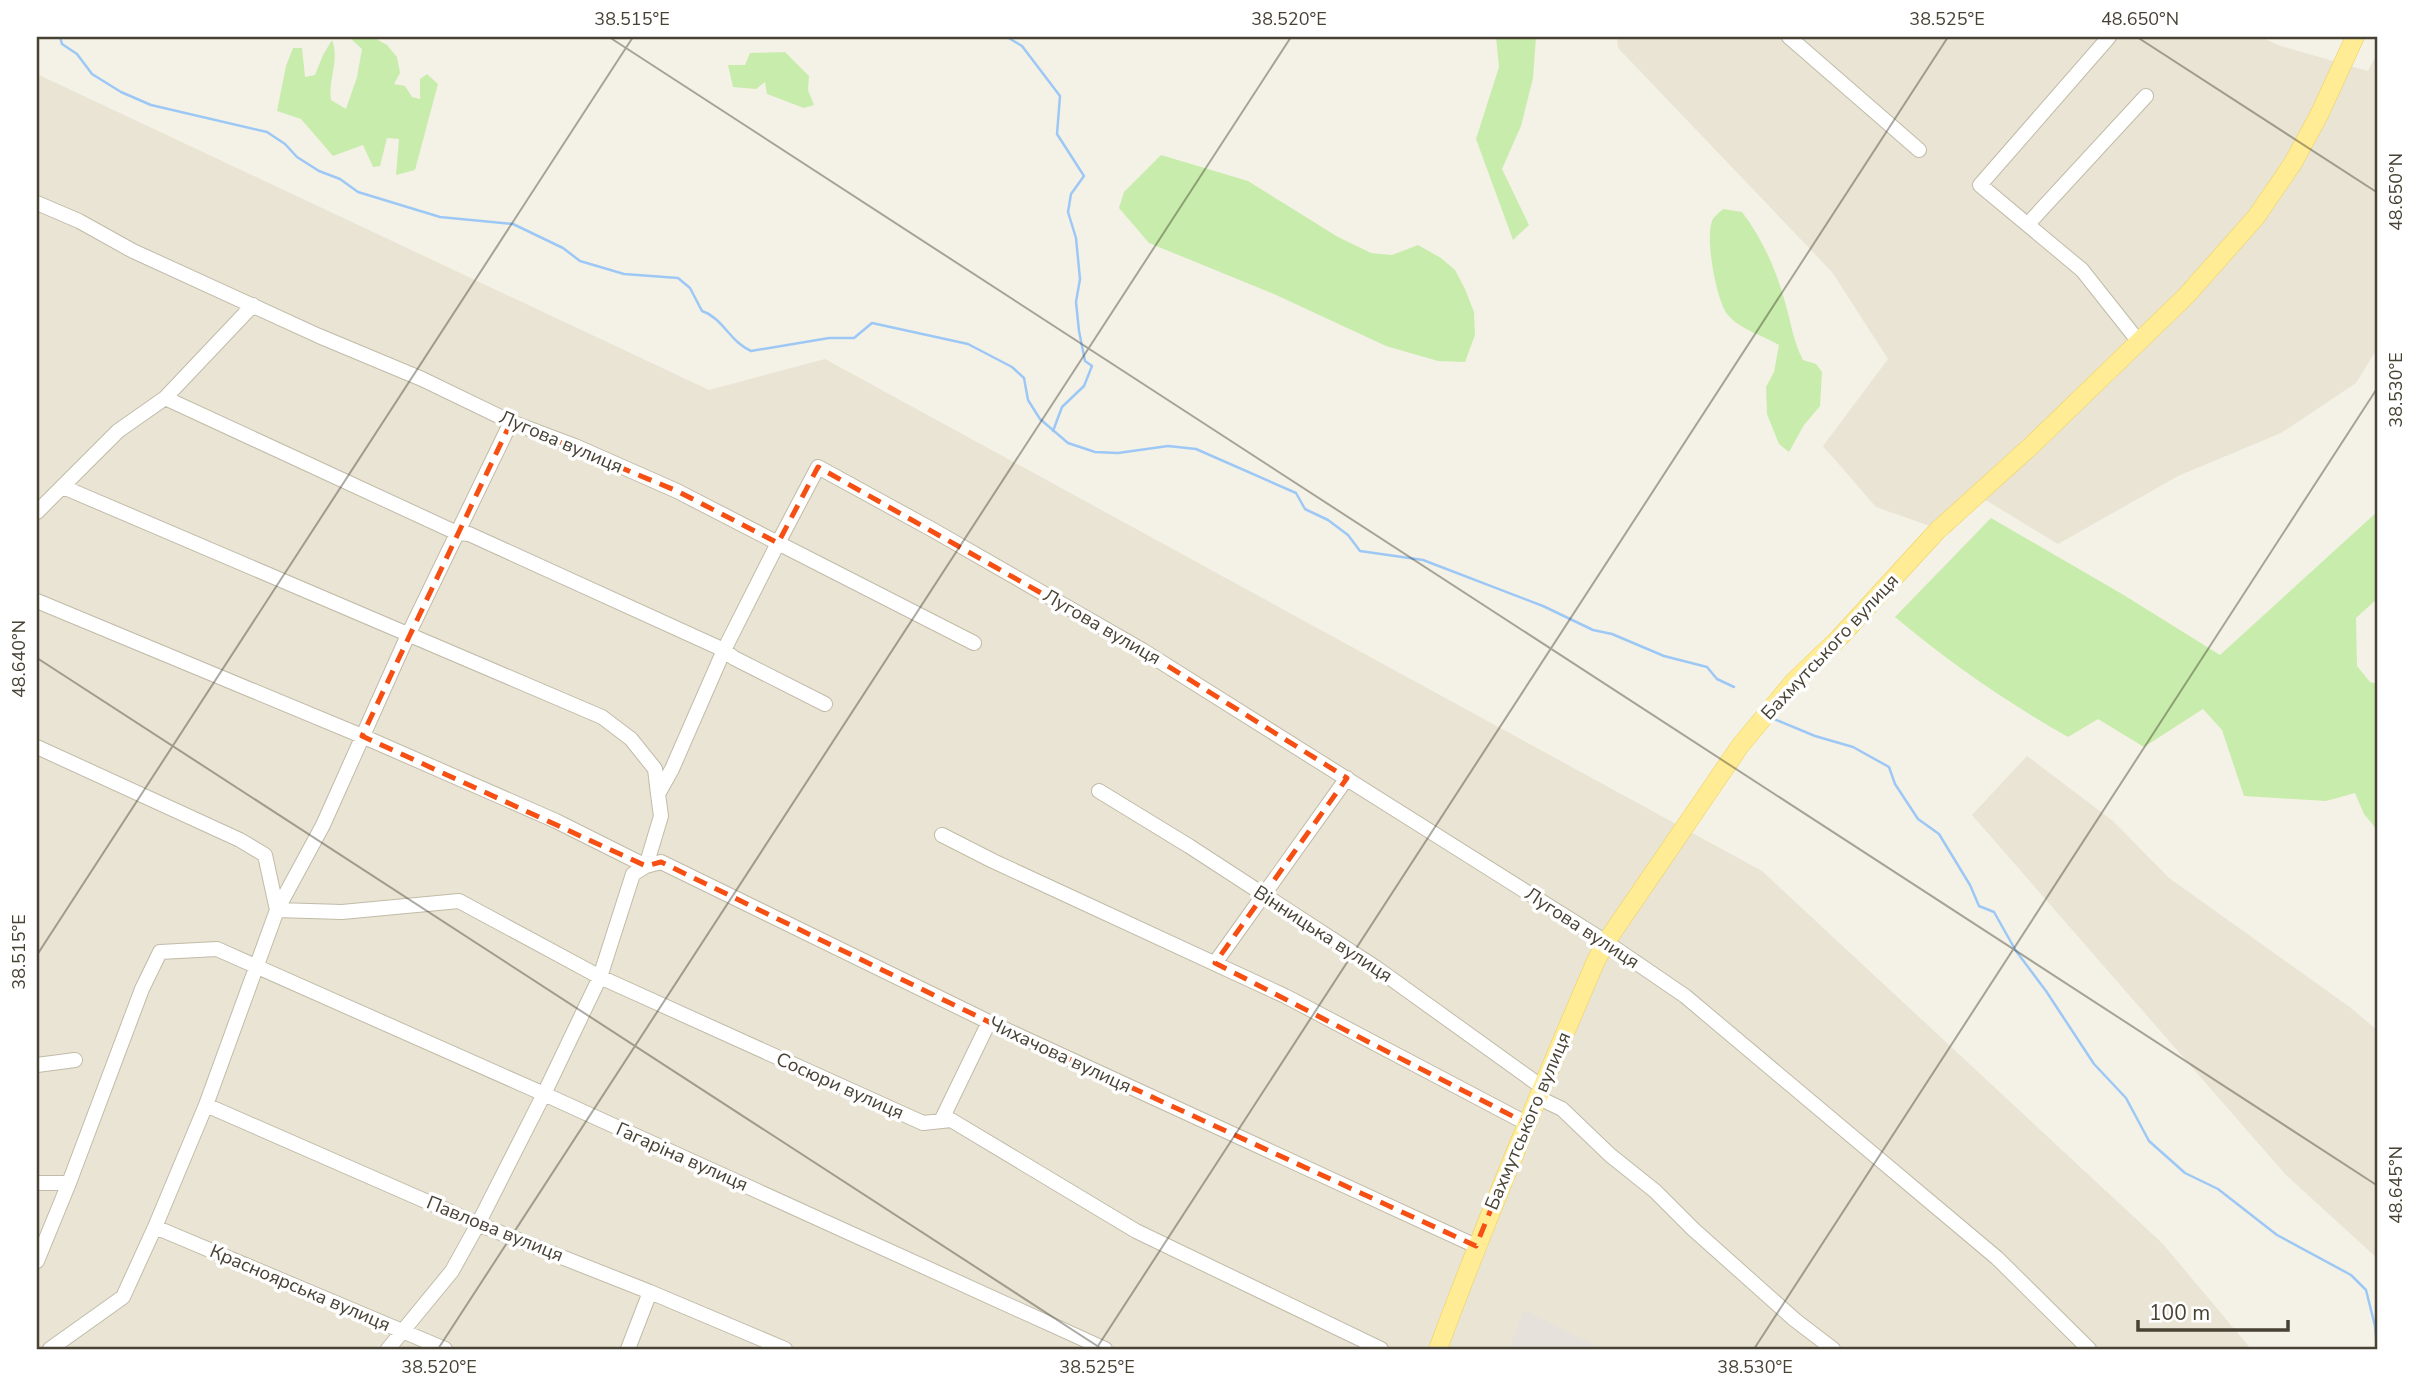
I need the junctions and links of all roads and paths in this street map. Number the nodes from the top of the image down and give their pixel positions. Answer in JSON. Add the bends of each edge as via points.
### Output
{"nodes":[{"id":1,"x":1789,"y":37,"type":"edge"},
{"id":2,"x":2109,"y":37,"type":"edge"},
{"id":3,"x":2355,"y":37,"type":"edge"},
{"id":4,"x":2146,"y":96,"type":"dead end"},
{"id":5,"x":1919,"y":150,"type":"dead end"},
{"id":6,"x":37,"y":202,"type":"edge"},
{"id":7,"x":2028,"y":224,"type":"junction"},
{"id":8,"x":253,"y":304,"type":"junction"},
{"id":9,"x":2139,"y":342,"type":"junction"},
{"id":10,"x":165,"y":398,"type":"junction"},
{"id":11,"x":512,"y":422,"type":"junction"},
{"id":12,"x":63,"y":487,"type":"junction"},
{"id":13,"x":37,"y":512,"type":"edge"},
{"id":14,"x":457,"y":533,"type":"junction"},
{"id":15,"x":778,"y":543,"type":"junction"},
{"id":16,"x":37,"y":601,"type":"edge"},
{"id":17,"x":408,"y":635,"type":"junction"},
{"id":18,"x":974,"y":642,"type":"dead end"},
{"id":19,"x":724,"y":650,"type":"junction"},
{"id":20,"x":825,"y":704,"type":"dead end"},
{"id":21,"x":362,"y":736,"type":"junction"},
{"id":22,"x":37,"y":747,"type":"edge"},
{"id":23,"x":1347,"y":778,"type":"junction"},
{"id":24,"x":1099,"y":791,"type":"dead end"},
{"id":25,"x":658,"y":794,"type":"junction"},
{"id":26,"x":942,"y":835,"type":"dead end"},
{"id":27,"x":646,"y":866,"type":"junction"},
{"id":28,"x":1264,"y":896,"type":"junction"},
{"id":29,"x":277,"y":910,"type":"junction"},
{"id":30,"x":1606,"y":942,"type":"junction"},
{"id":31,"x":1215,"y":964,"type":"junction"},
{"id":32,"x":258,"y":965,"type":"junction"},
{"id":33,"x":600,"y":977,"type":"junction"},
{"id":34,"x":989,"y":1022,"type":"junction"},
{"id":35,"x":75,"y":1060,"type":"dead end"},
{"id":36,"x":37,"y":1065,"type":"edge"},
{"id":37,"x":1539,"y":1092,"type":"junction"},
{"id":38,"x":544,"y":1094,"type":"junction"},
{"id":39,"x":206,"y":1105,"type":"junction"},
{"id":40,"x":941,"y":1121,"type":"junction"},
{"id":41,"x":1526,"y":1123,"type":"junction"},
{"id":42,"x":37,"y":1183,"type":"edge"},
{"id":43,"x":69,"y":1184,"type":"junction"},
{"id":44,"x":478,"y":1224,"type":"junction"},
{"id":45,"x":155,"y":1227,"type":"junction"},
{"id":46,"x":1476,"y":1245,"type":"junction"},
{"id":47,"x":37,"y":1261,"type":"edge"},
{"id":48,"x":650,"y":1292,"type":"junction"},
{"id":49,"x":404,"y":1331,"type":"junction"},
{"id":50,"x":50,"y":1349,"type":"edge"},
{"id":51,"x":388,"y":1349,"type":"edge"},
{"id":52,"x":445,"y":1349,"type":"edge"},
{"id":53,"x":628,"y":1349,"type":"edge"},
{"id":54,"x":785,"y":1349,"type":"edge"},
{"id":55,"x":1105,"y":1349,"type":"edge"},
{"id":56,"x":1381,"y":1349,"type":"edge"},
{"id":57,"x":1438,"y":1349,"type":"edge"},
{"id":58,"x":1833,"y":1349,"type":"edge"},
{"id":59,"x":2089,"y":1349,"type":"edge"}],
"edges":[{"from":1,"to":5,"type":"street"},
{"from":2,"to":7,"type":"street","via":[[1980,186]]},
{"from":3,"to":9,"type":"main road","name":"Бахмутського вулиця","via":[[2315,123],[2256,217]]},
{"from":4,"to":7,"type":"street"},
{"from":6,"to":8,"type":"street","name":"Лугова вулиця"},
{"from":7,"to":9,"type":"street","via":[[2082,270]]},
{"from":8,"to":10,"type":"street"},
{"from":8,"to":11,"type":"street","name":"Лугова вулиця"},
{"from":9,"to":30,"type":"main road","name":"Бахмутського вулиця","via":[[1937,531],[1794,681],[1740,746]]},
{"from":10,"to":12,"type":"street","via":[[118,431]]},
{"from":10,"to":14,"type":"street"},
{"from":11,"to":14,"type":"street"},
{"from":11,"to":15,"type":"street","name":"Лугова вулиця","via":[[677,491]]},
{"from":12,"to":13,"type":"street"},
{"from":12,"to":17,"type":"street"},
{"from":14,"to":17,"type":"street"},
{"from":14,"to":19,"type":"street","via":[[469,534]]},
{"from":15,"to":18,"type":"street"},
{"from":15,"to":19,"type":"street"},
{"from":15,"to":23,"type":"street","name":"Лугова вулиця","via":[[818,467],[1142,650]]},
{"from":16,"to":21,"type":"street","name":"Чихачова вулиця"},
{"from":17,"to":21,"type":"street"},
{"from":17,"to":25,"type":"street","via":[[602,717],[631,739],[655,769]]},
{"from":19,"to":20,"type":"street"},
{"from":19,"to":25,"type":"street"},
{"from":21,"to":27,"type":"street","name":"Чихачова вулиця"},
{"from":21,"to":29,"type":"street","via":[[323,825]]},
{"from":22,"to":29,"type":"street","via":[[265,855]]},
{"from":23,"to":28,"type":"street"},
{"from":23,"to":30,"type":"street","name":"Лугова вулиця"},
{"from":24,"to":28,"type":"street","name":"Вінницька вулиця"},
{"from":25,"to":27,"type":"street","via":[[661,816]]},
{"from":26,"to":31,"type":"street"},
{"from":27,"to":33,"type":"street","via":[[633,874]]},
{"from":27,"to":34,"type":"street","name":"Чихачова вулиця","via":[[661,862]]},
{"from":28,"to":31,"type":"street"},
{"from":28,"to":37,"type":"street","name":"Вінницька вулиця","via":[[1375,967]]},
{"from":29,"to":32,"type":"street"},
{"from":29,"to":33,"type":"street","name":"Сосюри вулиця","via":[[342,912],[459,901]]},
{"from":30,"to":37,"type":"main road","name":"Бахмутського вулиця"},
{"from":30,"to":59,"type":"street","name":"Лугова вулиця","via":[[1685,996],[1988,1249]]},
{"from":31,"to":41,"type":"street"},
{"from":32,"to":38,"type":"street","name":"Гагаріна вулиця"},
{"from":32,"to":39,"type":"street"},
{"from":32,"to":43,"type":"street","name":"Гагаріна вулиця","via":[[217,949],[160,952]]},
{"from":33,"to":38,"type":"street"},
{"from":33,"to":40,"type":"street","name":"Сосюри вулиця","via":[[923,1123]]},
{"from":34,"to":40,"type":"street"},
{"from":34,"to":46,"type":"street","name":"Чихачова вулиця"},
{"from":35,"to":36,"type":"street"},
{"from":37,"to":41,"type":"main road","name":"Бахмутського вулиця"},
{"from":37,"to":58,"type":"street","name":"Вінницька вулиця"},
{"from":38,"to":44,"type":"street"},
{"from":38,"to":55,"type":"street","name":"Гагаріна вулиця"},
{"from":39,"to":44,"type":"street","name":"Павлова вулиця"},
{"from":39,"to":45,"type":"street"},
{"from":40,"to":56,"type":"street","name":"Сосюри вулиця","via":[[951,1121],[1136,1231]]},
{"from":41,"to":46,"type":"main road","name":"Бахмутського вулиця"},
{"from":42,"to":43,"type":"street"},
{"from":43,"to":47,"type":"street"},
{"from":44,"to":48,"type":"street","name":"Павлова вулиця"},
{"from":44,"to":49,"type":"street","via":[[452,1271]]},
{"from":45,"to":49,"type":"street","name":"Красноярська вулиця"},
{"from":45,"to":50,"type":"street","via":[[123,1297]]},
{"from":46,"to":57,"type":"main road","name":"Бахмутського вулиця"},
{"from":48,"to":53,"type":"street"},
{"from":48,"to":54,"type":"street","name":"Павлова вулиця"},
{"from":49,"to":51,"type":"street"},
{"from":49,"to":52,"type":"street","name":"Красноярська вулиця"}]}
